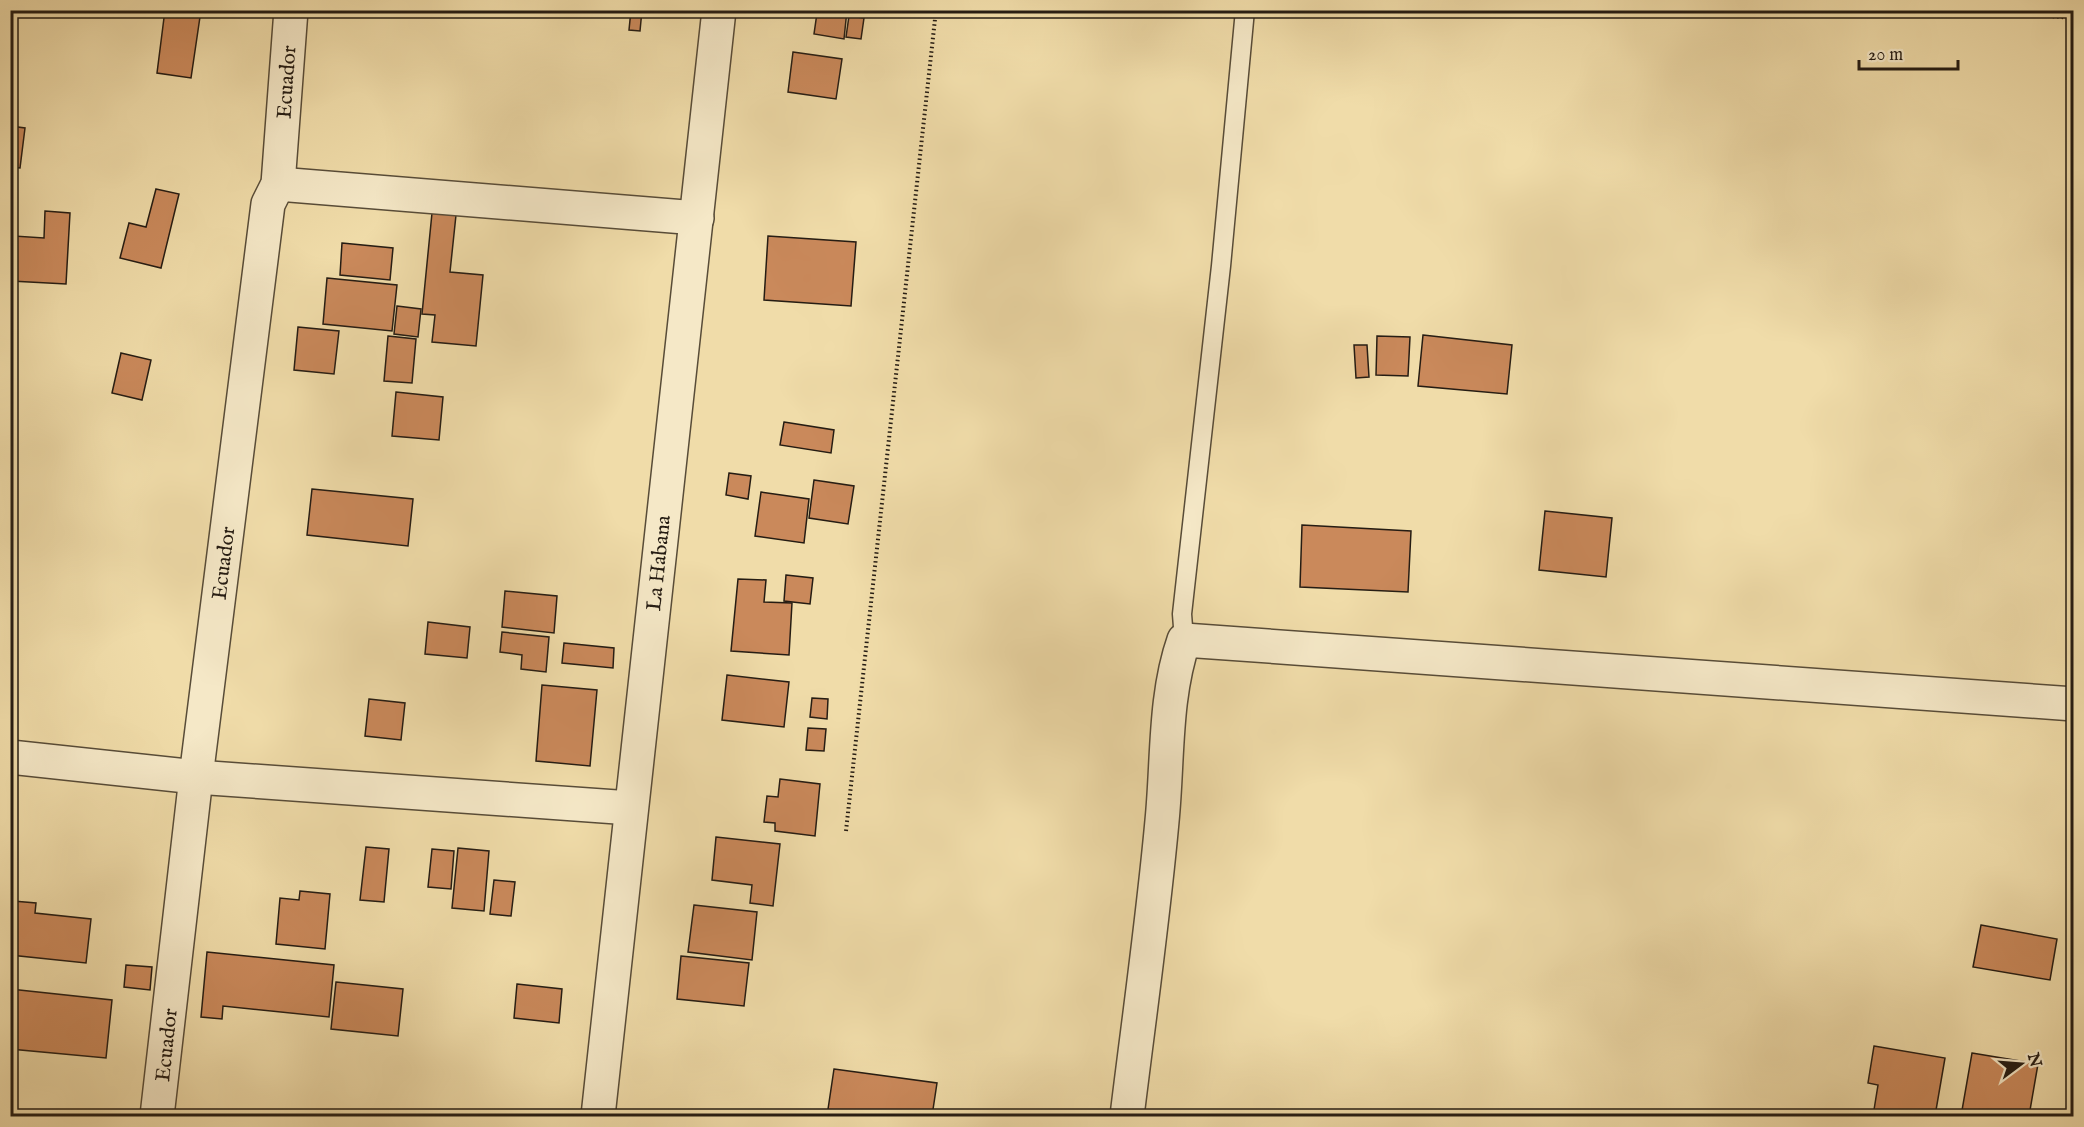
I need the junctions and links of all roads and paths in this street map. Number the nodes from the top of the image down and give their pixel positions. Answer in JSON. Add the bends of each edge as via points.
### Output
{"nodes":[{"id":1,"x":291,"y":10,"type":"edge"},
{"id":2,"x":719,"y":10,"type":"edge"},
{"id":3,"x":936,"y":10,"type":"edge"},
{"id":4,"x":1245,"y":10,"type":"edge"},
{"id":5,"x":1972,"y":10,"type":"edge"},
{"id":6,"x":2073,"y":18,"type":"edge"},
{"id":7,"x":278,"y":184,"type":"junction"},
{"id":8,"x":697,"y":218,"type":"junction"},
{"id":9,"x":1184,"y":640,"type":"junction"},
{"id":10,"x":2073,"y":704,"type":"edge"},
{"id":11,"x":10,"y":757,"type":"edge"},
{"id":12,"x":196,"y":777,"type":"junction"},
{"id":13,"x":632,"y":808,"type":"junction"},
{"id":14,"x":846,"y":831,"type":"dead end"},
{"id":15,"x":157,"y":1116,"type":"edge"},
{"id":16,"x":598,"y":1116,"type":"edge"},
{"id":17,"x":1127,"y":1116,"type":"edge"}],
"edges":[{"from":1,"to":7,"type":"street","name":"Ecuador"},
{"from":2,"to":8,"type":"street","name":"La Habana"},
{"from":3,"to":14,"type":"path"},
{"from":4,"to":9,"type":"lane","via":[[1182,614]]},
{"from":5,"to":6,"type":"path"},
{"from":7,"to":8,"type":"street"},
{"from":7,"to":12,"type":"street","name":"Ecuador","via":[[268,204]]},
{"from":8,"to":13,"type":"street","name":"La Habana"},
{"from":9,"to":10,"type":"street"},
{"from":9,"to":17,"type":"street","via":[[1172,693],[1162,820]]},
{"from":11,"to":12,"type":"street"},
{"from":12,"to":13,"type":"street"},
{"from":12,"to":15,"type":"street","name":"Ecuador"},
{"from":13,"to":16,"type":"street","name":"La Habana"}]}
